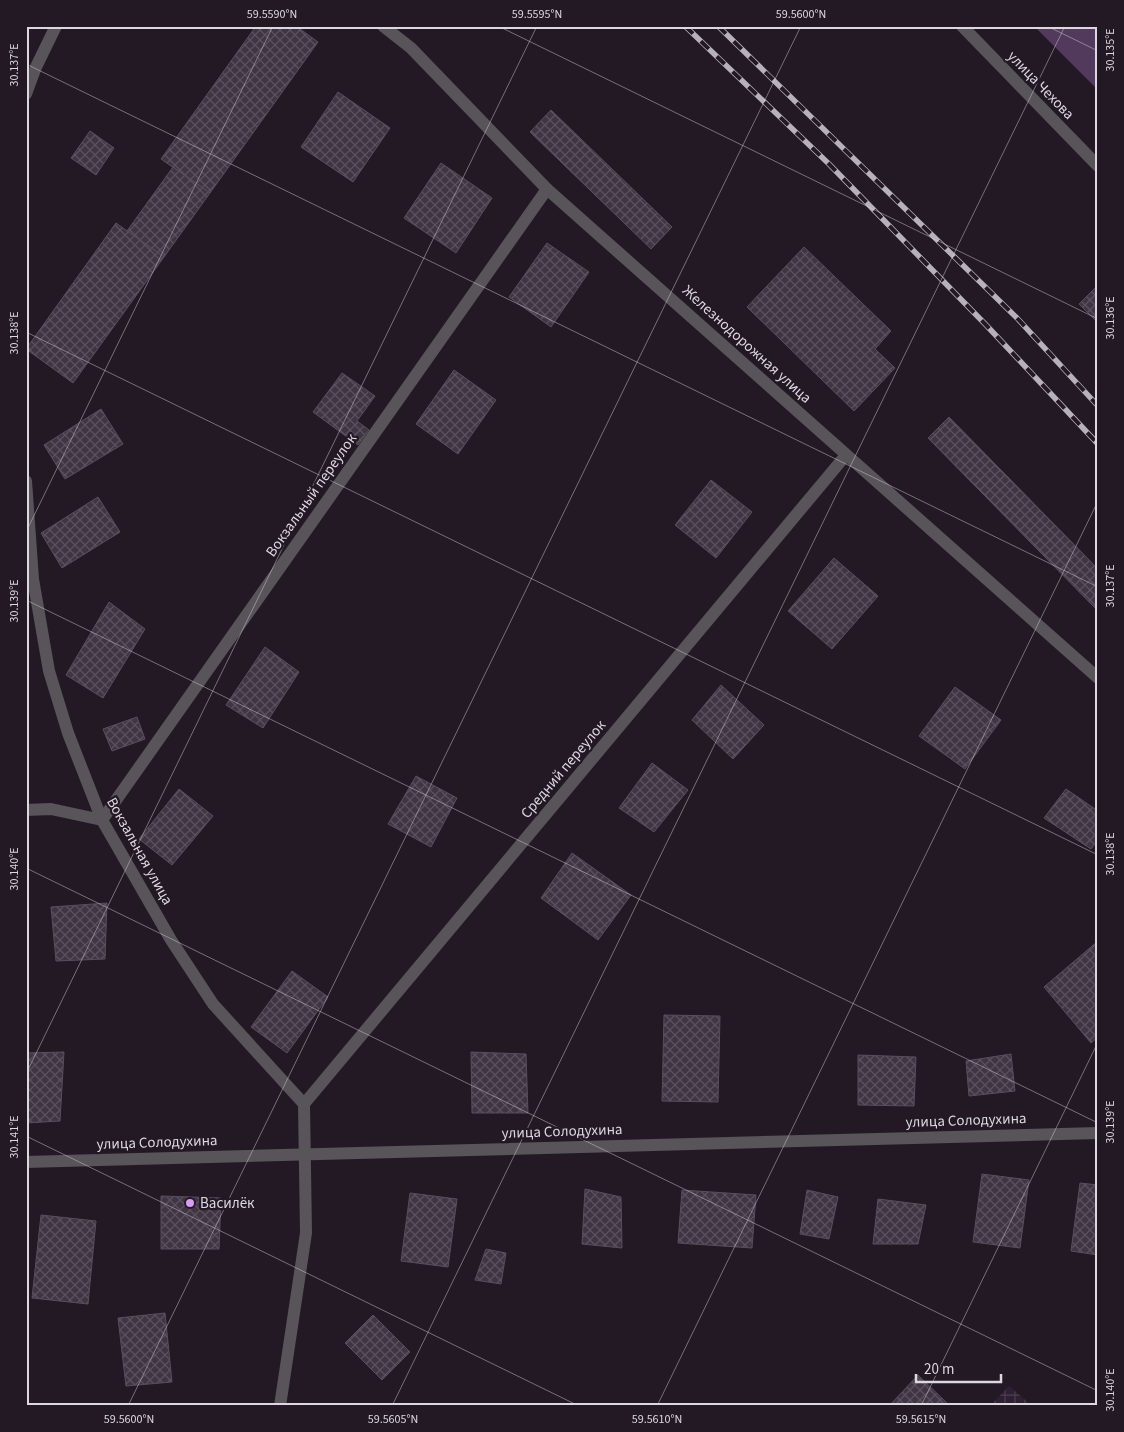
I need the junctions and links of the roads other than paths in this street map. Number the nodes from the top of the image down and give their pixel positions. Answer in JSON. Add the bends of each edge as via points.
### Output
{"nodes":[{"id":1,"x":56,"y":26,"type":"edge"},
{"id":2,"x":383,"y":26,"type":"edge"},
{"id":3,"x":962,"y":26,"type":"edge"},
{"id":4,"x":26,"y":94,"type":"edge"},
{"id":5,"x":1098,"y":166,"type":"edge"},
{"id":6,"x":547,"y":189,"type":"junction"},
{"id":7,"x":846,"y":455,"type":"junction"},
{"id":8,"x":26,"y":481,"type":"edge"},
{"id":9,"x":1098,"y":678,"type":"edge"},
{"id":10,"x":26,"y":810,"type":"edge"},
{"id":11,"x":102,"y":820,"type":"junction"},
{"id":12,"x":304,"y":1104,"type":"junction"},
{"id":13,"x":1098,"y":1133,"type":"edge"},
{"id":14,"x":305,"y":1154,"type":"junction"},
{"id":15,"x":26,"y":1162,"type":"edge"},
{"id":16,"x":280,"y":1406,"type":"edge"}],
"edges":[{"from":1,"to":4,"type":"street"},
{"from":2,"to":6,"type":"street","name":"Железнодорожная улица","via":[[411,48]]},
{"from":3,"to":5,"type":"street","name":"улица Чехова"},
{"from":6,"to":7,"type":"street","name":"Железнодорожная улица"},
{"from":6,"to":11,"type":"street","name":"Вокзальный переулок"},
{"from":7,"to":9,"type":"street","name":"Железнодорожная улица"},
{"from":7,"to":12,"type":"street","name":"Средний переулок"},
{"from":8,"to":11,"type":"street","name":"Вокзальная улица","via":[[34,579],[49,671],[68,733]]},
{"from":10,"to":11,"type":"street","via":[[51,810]]},
{"from":11,"to":12,"type":"street","name":"Вокзальная улица","via":[[171,940],[213,1004]]},
{"from":12,"to":14,"type":"street"},
{"from":13,"to":14,"type":"street","name":"улица Солодухина"},
{"from":14,"to":15,"type":"street","name":"улица Солодухина"},
{"from":14,"to":16,"type":"street","via":[[306,1232]]}]}
